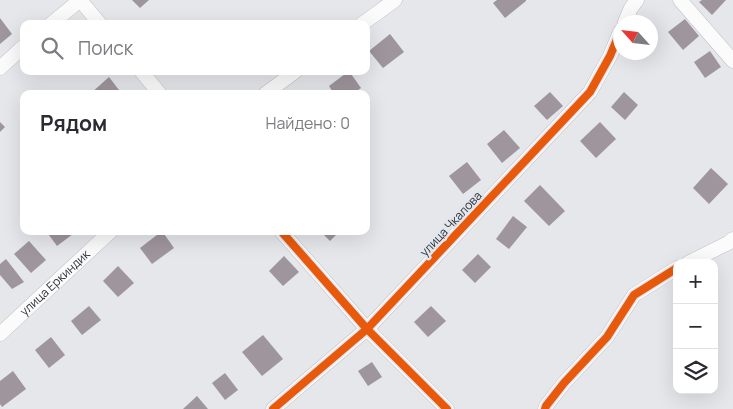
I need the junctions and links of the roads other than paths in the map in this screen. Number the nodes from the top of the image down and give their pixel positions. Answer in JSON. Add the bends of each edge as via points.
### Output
{"nodes":[{"id":1,"x":80,"y":0,"type":"edge"},
{"id":2,"x":395,"y":0,"type":"edge"},
{"id":3,"x":637,"y":0,"type":"edge"},
{"id":4,"x":680,"y":0,"type":"edge"},
{"id":5,"x":628,"y":15,"type":"edge"},
{"id":6,"x":56,"y":20,"type":"edge"},
{"id":7,"x":97,"y":20,"type":"edge"},
{"id":8,"x":368,"y":20,"type":"edge"},
{"id":9,"x":613,"y":49,"type":"edge"},
{"id":10,"x":20,"y":50,"type":"edge"},
{"id":11,"x":733,"y":61,"type":"edge"},
{"id":12,"x":0,"y":68,"type":"edge"},
{"id":13,"x":144,"y":75,"type":"edge"},
{"id":14,"x":291,"y":75,"type":"edge"},
{"id":15,"x":157,"y":90,"type":"edge"},
{"id":16,"x":270,"y":90,"type":"edge"},
{"id":17,"x":107,"y":235,"type":"edge"},
{"id":18,"x":284,"y":235,"type":"edge"},
{"id":19,"x":733,"y":239,"type":"edge"},
{"id":20,"x":696,"y":259,"type":"edge"},
{"id":21,"x":673,"y":271,"type":"edge"},
{"id":22,"x":367,"y":330,"type":"junction"},
{"id":23,"x":0,"y":334,"type":"edge"},
{"id":24,"x":273,"y":409,"type":"edge"},
{"id":25,"x":447,"y":409,"type":"edge"},
{"id":26,"x":545,"y":409,"type":"edge"}],
"edges":[{"from":1,"to":6,"type":"street"},
{"from":1,"to":7,"type":"street"},
{"from":2,"to":8,"type":"street"},
{"from":3,"to":5,"type":"street"},
{"from":4,"to":11,"type":"street"},
{"from":9,"to":22,"type":"street","name":"улица Чкалова","via":[[590,92]]},
{"from":10,"to":12,"type":"street"},
{"from":13,"to":15,"type":"street"},
{"from":14,"to":16,"type":"street"},
{"from":17,"to":23,"type":"street","name":"улица Еркиндик"},
{"from":18,"to":22,"type":"street"},
{"from":19,"to":20,"type":"street"},
{"from":21,"to":26,"type":"street","via":[[634,295],[607,337],[564,383]]},
{"from":22,"to":24,"type":"street","name":"улица Чкалова"},
{"from":22,"to":25,"type":"street"}]}
